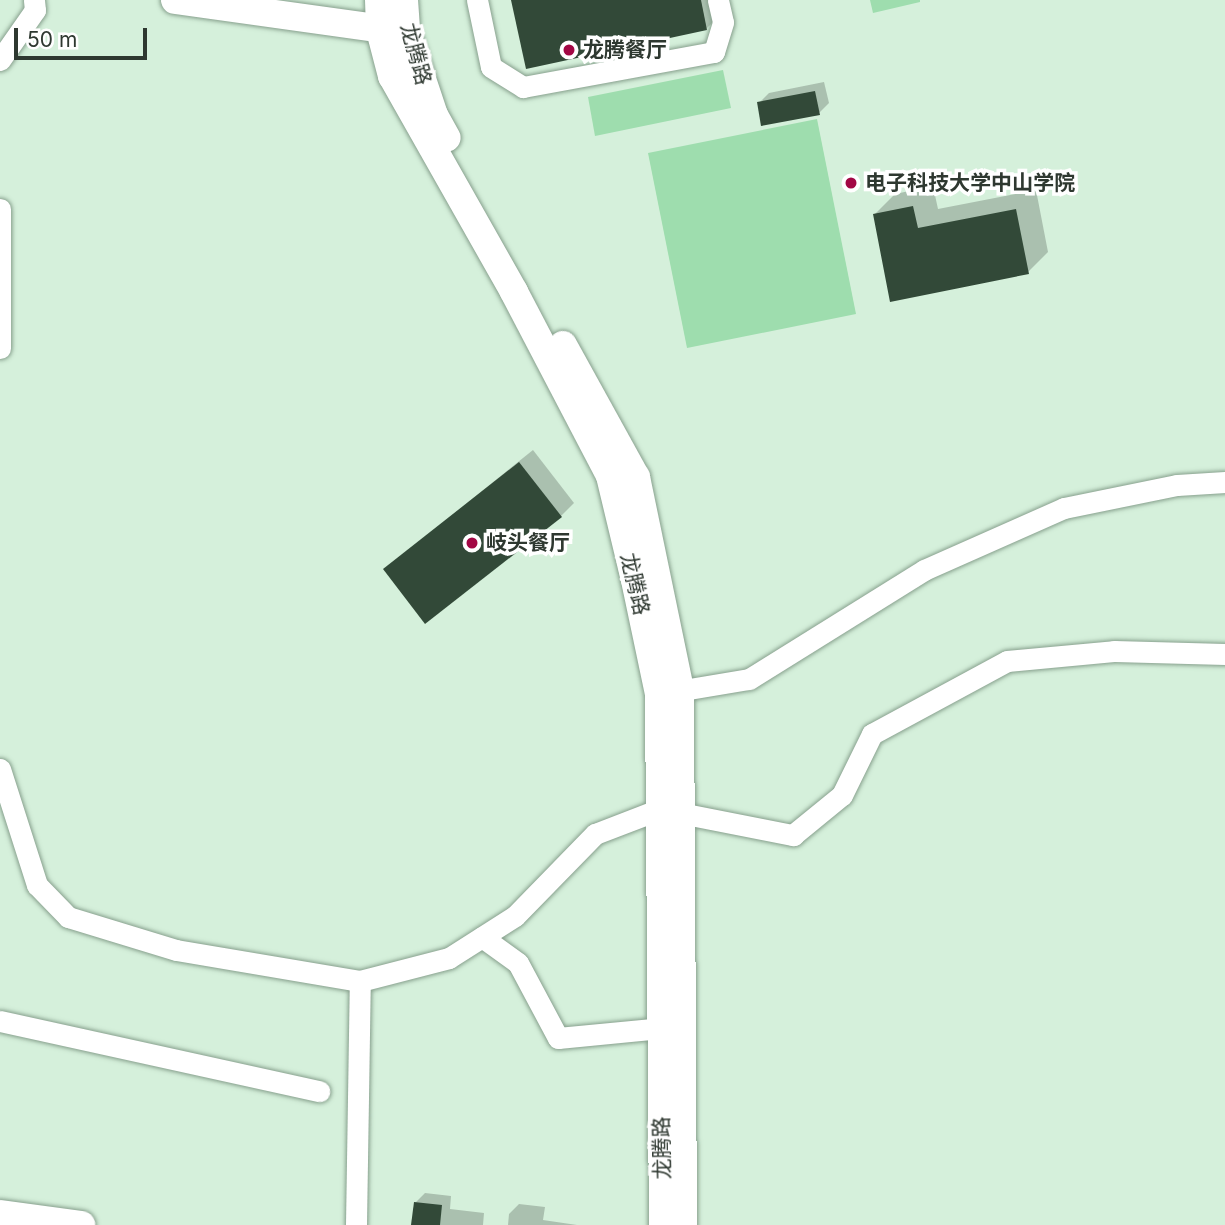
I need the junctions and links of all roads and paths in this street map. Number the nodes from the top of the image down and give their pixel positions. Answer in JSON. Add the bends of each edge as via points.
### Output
{"nodes":[{"id":1,"x":34,"y":0,"type":"edge"},
{"id":2,"x":176,"y":0,"type":"edge"},
{"id":3,"x":379,"y":0,"type":"edge"},
{"id":4,"x":404,"y":0,"type":"edge"},
{"id":5,"x":477,"y":0,"type":"edge"},
{"id":6,"x":718,"y":0,"type":"edge"},
{"id":7,"x":393,"y":30,"type":"junction"},
{"id":8,"x":0,"y":60,"type":"edge"},
{"id":9,"x":0,"y":209,"type":"edge"},
{"id":10,"x":0,"y":348,"type":"edge"},
{"id":11,"x":1225,"y":482,"type":"edge"},
{"id":12,"x":1225,"y":654,"type":"edge"},
{"id":13,"x":670,"y":692,"type":"junction"},
{"id":14,"x":0,"y":769,"type":"edge"},
{"id":15,"x":670,"y":811,"type":"junction"},
{"id":16,"x":482,"y":937,"type":"junction"},
{"id":17,"x":360,"y":981,"type":"junction"},
{"id":18,"x":0,"y":1021,"type":"edge"},
{"id":19,"x":661,"y":1028,"type":"junction"},
{"id":20,"x":319,"y":1091,"type":"dead end"},
{"id":21,"x":0,"y":1214,"type":"edge"},
{"id":22,"x":81,"y":1225,"type":"edge"},
{"id":23,"x":356,"y":1225,"type":"edge"},
{"id":24,"x":663,"y":1225,"type":"edge"},
{"id":25,"x":683,"y":1225,"type":"edge"}],
"edges":[{"from":1,"to":8,"type":"street","via":[[35,10]]},
{"from":2,"to":7,"type":"street"},
{"from":3,"to":7,"type":"street","name":"龙腾路"},
{"from":4,"to":7,"type":"street","name":"龙腾路"},
{"from":5,"to":6,"type":"street","via":[[491,67],[523,87],[714,52],[723,22]]},
{"from":7,"to":13,"type":"street","name":"龙腾路","via":[[392,76],[514,292],[610,476]]},
{"from":9,"to":10,"type":"street"},
{"from":11,"to":13,"type":"street","via":[[1177,485],[1064,508],[924,570],[750,679]]},
{"from":12,"to":15,"type":"street","via":[[1114,651],[1007,660],[872,734],[842,795],[793,835]]},
{"from":13,"to":15,"type":"street","name":"龙腾路"},
{"from":14,"to":17,"type":"street","via":[[37,886],[68,916],[176,950]]},
{"from":15,"to":16,"type":"street","via":[[595,834],[515,916]]},
{"from":15,"to":19,"type":"street","name":"龙腾路"},
{"from":15,"to":25,"type":"street","name":"龙腾路"},
{"from":16,"to":17,"type":"street","via":[[449,958]]},
{"from":16,"to":19,"type":"street","via":[[518,963],[558,1038]]},
{"from":17,"to":23,"type":"street"},
{"from":18,"to":20,"type":"street"},
{"from":19,"to":24,"type":"street","name":"龙腾路"},
{"from":21,"to":22,"type":"street"}]}
